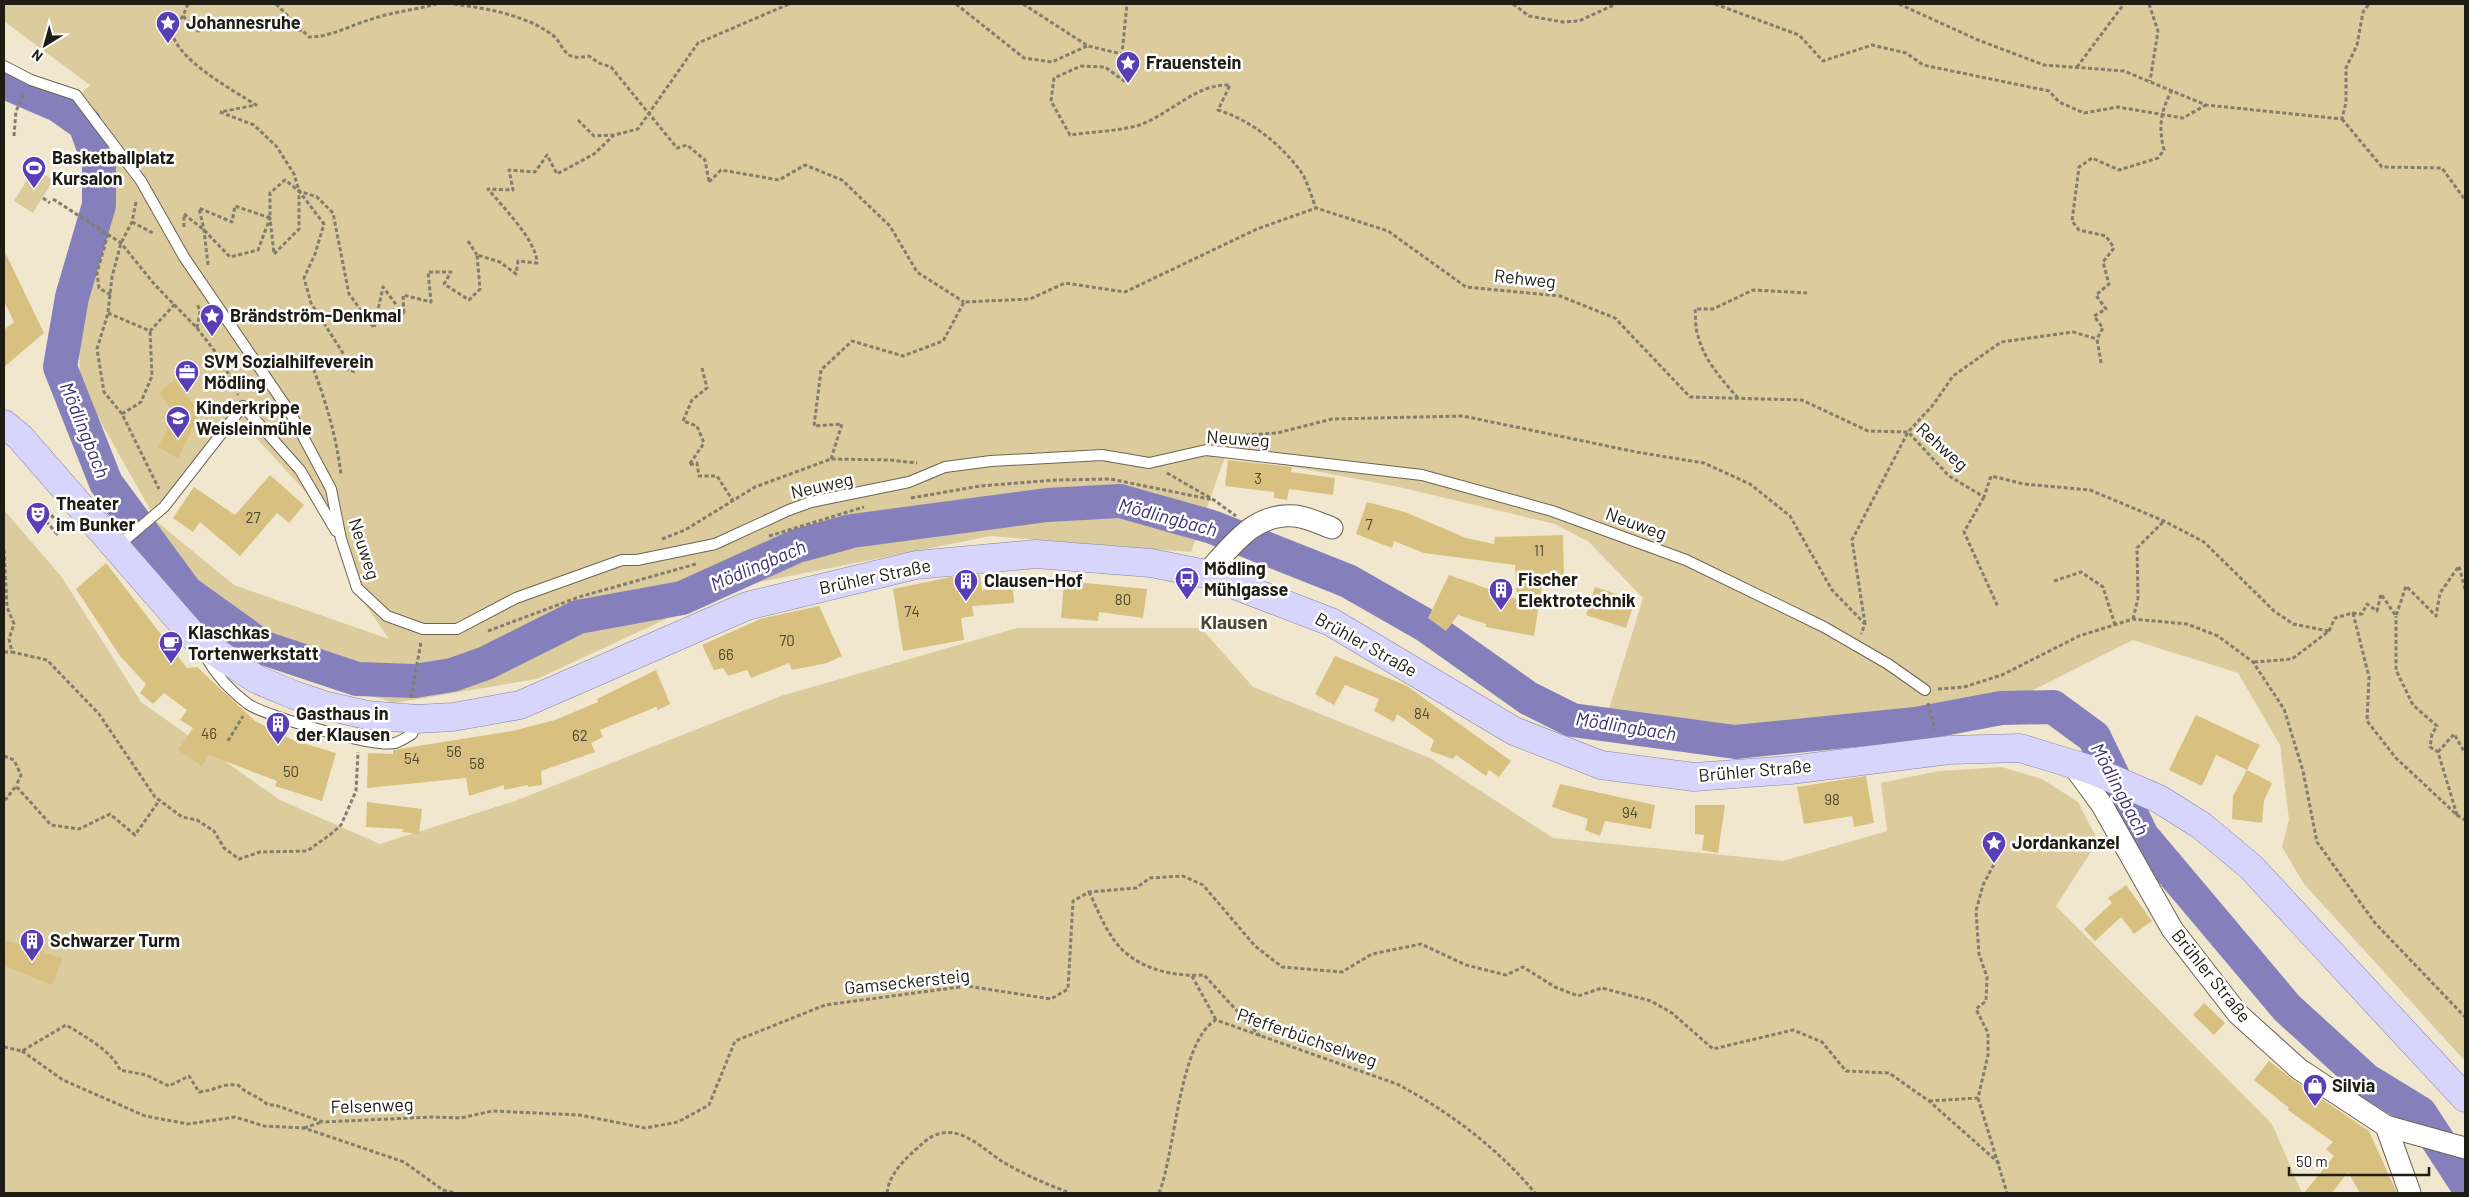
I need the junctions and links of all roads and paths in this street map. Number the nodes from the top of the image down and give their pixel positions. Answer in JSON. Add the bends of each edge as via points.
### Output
{"nodes":[{"id":1,"x":188,"y":4,"type":"edge"},
{"id":2,"x":276,"y":4,"type":"edge"},
{"id":3,"x":436,"y":4,"type":"edge"},
{"id":4,"x":454,"y":4,"type":"edge"},
{"id":5,"x":789,"y":4,"type":"edge"},
{"id":6,"x":956,"y":4,"type":"edge"},
{"id":7,"x":1023,"y":4,"type":"edge"},
{"id":8,"x":1127,"y":4,"type":"edge"},
{"id":9,"x":1513,"y":4,"type":"edge"},
{"id":10,"x":1616,"y":4,"type":"edge"},
{"id":11,"x":1715,"y":4,"type":"edge"},
{"id":12,"x":1898,"y":4,"type":"edge"},
{"id":13,"x":2124,"y":4,"type":"edge"},
{"id":14,"x":2148,"y":4,"type":"edge"},
{"id":15,"x":2369,"y":4,"type":"edge"},
{"id":16,"x":183,"y":16,"type":"junction"},
{"id":17,"x":302,"y":31,"type":"junction"},
{"id":18,"x":1088,"y":46,"type":"junction"},
{"id":19,"x":1122,"y":54,"type":"junction"},
{"id":20,"x":4,"y":66,"type":"edge"},
{"id":21,"x":2077,"y":67,"type":"junction"},
{"id":22,"x":30,"y":80,"type":"junction"},
{"id":23,"x":2150,"y":81,"type":"junction"},
{"id":24,"x":2172,"y":90,"type":"junction"},
{"id":25,"x":2206,"y":105,"type":"junction"},
{"id":26,"x":649,"y":112,"type":"junction"},
{"id":27,"x":2161,"y":115,"type":"junction"},
{"id":28,"x":2342,"y":119,"type":"junction"},
{"id":29,"x":578,"y":120,"type":"dead end"},
{"id":30,"x":614,"y":135,"type":"junction"},
{"id":31,"x":14,"y":136,"type":"dead end"},
{"id":32,"x":141,"y":181,"type":"junction"},
{"id":33,"x":300,"y":191,"type":"junction"},
{"id":34,"x":43,"y":198,"type":"dead end"},
{"id":35,"x":2465,"y":200,"type":"edge"},
{"id":36,"x":1316,"y":208,"type":"junction"},
{"id":37,"x":270,"y":218,"type":"junction"},
{"id":38,"x":204,"y":230,"type":"junction"},
{"id":39,"x":108,"y":234,"type":"junction"},
{"id":40,"x":468,"y":241,"type":"dead end"},
{"id":41,"x":122,"y":243,"type":"junction"},
{"id":42,"x":477,"y":255,"type":"junction"},
{"id":43,"x":184,"y":257,"type":"junction"},
{"id":44,"x":1807,"y":293,"type":"dead end"},
{"id":45,"x":111,"y":295,"type":"junction"},
{"id":46,"x":964,"y":302,"type":"junction"},
{"id":47,"x":175,"y":304,"type":"junction"},
{"id":48,"x":108,"y":313,"type":"junction"},
{"id":49,"x":150,"y":331,"type":"junction"},
{"id":50,"x":2097,"y":339,"type":"junction"},
{"id":51,"x":2101,"y":363,"type":"dead end"},
{"id":52,"x":702,"y":368,"type":"dead end"},
{"id":53,"x":1738,"y":398,"type":"junction"},
{"id":54,"x":243,"y":406,"type":"junction"},
{"id":55,"x":122,"y":414,"type":"junction"},
{"id":56,"x":4,"y":424,"type":"edge"},
{"id":57,"x":1908,"y":432,"type":"junction"},
{"id":58,"x":1206,"y":450,"type":"junction"},
{"id":59,"x":831,"y":459,"type":"junction"},
{"id":60,"x":1149,"y":464,"type":"junction"},
{"id":61,"x":945,"y":467,"type":"junction"},
{"id":62,"x":331,"y":489,"type":"junction"},
{"id":63,"x":1984,"y":497,"type":"junction"},
{"id":64,"x":904,"y":499,"type":"dead end"},
{"id":65,"x":1214,"y":500,"type":"junction"},
{"id":66,"x":733,"y":501,"type":"junction"},
{"id":67,"x":868,"y":506,"type":"dead end"},
{"id":68,"x":164,"y":507,"type":"junction"},
{"id":69,"x":2164,"y":521,"type":"junction"},
{"id":70,"x":1249,"y":528,"type":"junction"},
{"id":71,"x":1332,"y":528,"type":"dead end"},
{"id":72,"x":57,"y":534,"type":"joint"},
{"id":73,"x":341,"y":539,"type":"junction"},
{"id":74,"x":125,"y":540,"type":"dead end"},
{"id":75,"x":760,"y":540,"type":"dead end"},
{"id":76,"x":653,"y":542,"type":"dead end"},
{"id":77,"x":4,"y":550,"type":"edge"},
{"id":78,"x":705,"y":562,"type":"dead end"},
{"id":79,"x":645,"y":572,"type":"dead end"},
{"id":80,"x":1206,"y":574,"type":"junction"},
{"id":81,"x":648,"y":578,"type":"junction"},
{"id":82,"x":2054,"y":581,"type":"dead end"},
{"id":83,"x":2465,"y":589,"type":"edge"},
{"id":84,"x":5,"y":607,"type":"edge"},
{"id":85,"x":1998,"y":607,"type":"dead end"},
{"id":86,"x":2353,"y":613,"type":"junction"},
{"id":87,"x":2396,"y":616,"type":"junction"},
{"id":88,"x":2133,"y":619,"type":"junction"},
{"id":89,"x":1865,"y":624,"type":"junction"},
{"id":90,"x":2114,"y":625,"type":"junction"},
{"id":91,"x":423,"y":629,"type":"junction"},
{"id":92,"x":2329,"y":631,"type":"junction"},
{"id":93,"x":486,"y":632,"type":"dead end"},
{"id":94,"x":196,"y":639,"type":"junction"},
{"id":95,"x":422,"y":640,"type":"junction"},
{"id":96,"x":431,"y":641,"type":"dead end"},
{"id":97,"x":1856,"y":646,"type":"junction"},
{"id":98,"x":4,"y":652,"type":"edge"},
{"id":99,"x":12,"y":652,"type":"junction"},
{"id":100,"x":2253,"y":662,"type":"junction"},
{"id":101,"x":1925,"y":690,"type":"joint"},
{"id":102,"x":250,"y":705,"type":"junction"},
{"id":103,"x":1930,"y":710,"type":"dead end"},
{"id":104,"x":413,"y":712,"type":"junction"},
{"id":105,"x":1938,"y":737,"type":"dead end"},
{"id":106,"x":359,"y":739,"type":"junction"},
{"id":107,"x":228,"y":741,"type":"dead end"},
{"id":108,"x":2438,"y":752,"type":"junction"},
{"id":109,"x":2465,"y":753,"type":"edge"},
{"id":110,"x":4,"y":756,"type":"edge"},
{"id":111,"x":2082,"y":767,"type":"junction"},
{"id":112,"x":16,"y":786,"type":"junction"},
{"id":113,"x":4,"y":799,"type":"edge"},
{"id":114,"x":159,"y":801,"type":"junction"},
{"id":115,"x":2457,"y":815,"type":"junction"},
{"id":116,"x":2465,"y":820,"type":"edge"},
{"id":117,"x":1994,"y":864,"type":"dead end"},
{"id":118,"x":1089,"y":892,"type":"junction"},
{"id":119,"x":1192,"y":976,"type":"junction"},
{"id":120,"x":2465,"y":1016,"type":"edge"},
{"id":121,"x":1216,"y":1020,"type":"junction"},
{"id":122,"x":1262,"y":1037,"type":"junction"},
{"id":123,"x":4,"y":1047,"type":"edge"},
{"id":124,"x":22,"y":1051,"type":"junction"},
{"id":125,"x":1978,"y":1098,"type":"junction"},
{"id":126,"x":2465,"y":1098,"type":"edge"},
{"id":127,"x":1929,"y":1101,"type":"junction"},
{"id":128,"x":432,"y":1117,"type":"joint"},
{"id":129,"x":323,"y":1122,"type":"junction"},
{"id":130,"x":2386,"y":1126,"type":"junction"},
{"id":131,"x":304,"y":1128,"type":"junction"},
{"id":132,"x":2462,"y":1147,"type":"edge"},
{"id":133,"x":2000,"y":1164,"type":"junction"},
{"id":134,"x":456,"y":1193,"type":"edge"},
{"id":135,"x":887,"y":1193,"type":"edge"},
{"id":136,"x":1070,"y":1193,"type":"edge"},
{"id":137,"x":1159,"y":1193,"type":"edge"},
{"id":138,"x":1535,"y":1193,"type":"edge"},
{"id":139,"x":2007,"y":1193,"type":"edge"},
{"id":140,"x":2410,"y":1193,"type":"edge"}],
"edges":[{"from":1,"to":16,"type":"path"},
{"from":2,"to":17,"type":"path"},
{"from":3,"to":17,"type":"path","via":[[374,18],[320,37],[309,37]]},
{"from":4,"to":26,"type":"path","via":[[510,15],[538,26],[555,37],[566,54],[575,58],[589,56],[611,67]]},
{"from":5,"to":26,"type":"path","via":[[698,43]]},
{"from":6,"to":18,"type":"path","via":[[1024,58],[1052,62]]},
{"from":7,"to":18,"type":"path"},
{"from":8,"to":19,"type":"path"},
{"from":9,"to":10,"type":"path","via":[[1529,16],[1563,22],[1579,21]]},
{"from":11,"to":27,"type":"path","via":[[1799,35],[1823,61],[1872,45],[1906,53],[1923,65],[2049,91],[2059,102],[2084,113],[2118,107]]},
{"from":12,"to":21,"type":"path","via":[[2044,65]]},
{"from":13,"to":21,"type":"path"},
{"from":14,"to":23,"type":"path","via":[[2158,31]]},
{"from":15,"to":28,"type":"path","via":[[2363,12],[2357,45],[2346,68],[2346,102]]},
{"from":16,"to":17,"type":"path","via":[[198,31],[246,18],[252,25],[267,30],[277,24]]},
{"from":16,"to":33,"type":"path","via":[[172,30],[173,40],[182,52],[225,86],[256,105],[220,112],[254,125],[277,147],[294,174]]},
{"from":18,"to":19,"type":"path"},
{"from":19,"to":36,"type":"path","via":[[1124,81],[1105,67],[1080,66],[1054,78],[1051,101],[1070,135],[1136,126],[1171,110],[1198,92],[1218,84],[1230,85],[1218,110],[1237,116],[1267,136],[1300,170]]},
{"from":20,"to":22,"type":"lane","name":"Neuweg"},
{"from":21,"to":23,"type":"path","via":[[2124,71]]},
{"from":22,"to":31,"type":"path","via":[[16,111]]},
{"from":22,"to":32,"type":"lane","name":"Neuweg","via":[[76,95]]},
{"from":23,"to":24,"type":"path"},
{"from":24,"to":25,"type":"path"},
{"from":24,"to":27,"type":"path"},
{"from":25,"to":27,"type":"path","via":[[2183,118]]},
{"from":25,"to":28,"type":"path"},
{"from":26,"to":30,"type":"path","via":[[638,129]]},
{"from":26,"to":46,"type":"path","via":[[678,148],[687,145],[705,160],[709,182],[721,170],[779,180],[805,165],[842,180],[890,226],[917,272]]},
{"from":27,"to":50,"type":"path","via":[[2159,133],[2164,150],[2158,158],[2119,170],[2092,158],[2079,167],[2072,221],[2079,230],[2106,236],[2114,248],[2103,262],[2109,284],[2096,295],[2106,309],[2094,316],[2103,328]]},
{"from":28,"to":35,"type":"path","via":[[2382,167],[2442,168]]},
{"from":29,"to":30,"type":"path","via":[[594,136]]},
{"from":30,"to":42,"type":"path","via":[[594,154],[557,174],[547,155],[535,172],[509,170],[513,190],[488,189],[526,237],[537,254],[537,263],[518,262],[516,274],[500,262]]},
{"from":32,"to":41,"type":"path","via":[[132,222]]},
{"from":32,"to":43,"type":"lane","name":"Neuweg"},
{"from":33,"to":37,"type":"path","via":[[285,180],[270,193]]},
{"from":33,"to":37,"type":"path","via":[[299,229],[274,254]]},
{"from":33,"to":42,"type":"path","via":[[317,197],[333,213],[349,294],[374,328],[382,287],[404,316],[402,295],[431,302],[428,272],[450,272],[444,284],[469,300],[480,289]]},
{"from":33,"to":62,"type":"path","via":[[324,224],[304,278],[311,303],[355,372],[308,356],[337,439],[342,484]]},
{"from":34,"to":39,"type":"path"},
{"from":36,"to":46,"type":"path","via":[[1257,229],[1124,292],[1065,283],[1030,299]]},
{"from":36,"to":53,"type":"path","name":"Rehweg","via":[[1388,231],[1466,286],[1560,296],[1614,318],[1690,397]]},
{"from":37,"to":38,"type":"path","via":[[258,250],[230,257]]},
{"from":37,"to":38,"type":"path","via":[[235,206],[232,222],[199,208]]},
{"from":38,"to":43,"type":"path","via":[[184,214]]},
{"from":39,"to":41,"type":"path"},
{"from":39,"to":45,"type":"path","via":[[97,273],[98,288]]},
{"from":40,"to":42,"type":"path"},
{"from":41,"to":45,"type":"path","via":[[112,277]]},
{"from":41,"to":47,"type":"path","via":[[155,285]]},
{"from":43,"to":62,"type":"lane","name":"Neuweg","via":[[291,414]]},
{"from":44,"to":53,"type":"path","via":[[1753,290],[1713,309],[1695,309],[1697,335],[1702,347],[1717,373]]},
{"from":45,"to":48,"type":"path"},
{"from":46,"to":59,"type":"path","via":[[943,341],[903,356],[852,341],[821,370],[814,426],[842,424]]},
{"from":47,"to":49,"type":"path"},
{"from":47,"to":54,"type":"path","via":[[223,362]]},
{"from":48,"to":49,"type":"path"},
{"from":48,"to":55,"type":"path","via":[[97,349],[104,392]]},
{"from":49,"to":55,"type":"path","via":[[152,376],[141,402]]},
{"from":50,"to":51,"type":"path"},
{"from":50,"to":57,"type":"path","via":[[2074,332],[2001,342],[1953,376],[1933,405]]},
{"from":52,"to":66,"type":"path","via":[[707,388],[692,400],[683,421],[697,426],[704,443],[689,465],[697,463],[699,476],[717,476]]},
{"from":53,"to":57,"type":"path","name":"Rehweg","via":[[1802,400],[1868,431]]},
{"from":54,"to":68,"type":"lane"},
{"from":54,"to":73,"type":"lane","via":[[300,470]]},
{"from":55,"to":68,"type":"path","via":[[159,487]]},
{"from":56,"to":94,"type":"main road","name":"Brühler Straße","via":[[20,437]]},
{"from":57,"to":63,"type":"path","name":"Rehweg","via":[[1949,476]]},
{"from":57,"to":89,"type":"path","via":[[1852,540]]},
{"from":58,"to":60,"type":"lane","name":"Neuweg"},
{"from":58,"to":89,"type":"path","via":[[1230,436],[1277,433],[1332,419],[1463,416],[1704,464],[1750,484],[1790,516],[1832,590]]},
{"from":58,"to":97,"type":"lane","name":"Neuweg","via":[[1422,475],[1552,511],[1686,560],[1824,627]]},
{"from":59,"to":61,"type":"path","via":[[890,460]]},
{"from":59,"to":66,"type":"path","via":[[755,487]]},
{"from":60,"to":61,"type":"lane","name":"Neuweg","via":[[1102,455]]},
{"from":60,"to":65,"type":"path"},
{"from":61,"to":91,"type":"lane","name":"Neuweg","via":[[909,482],[811,502],[715,544],[638,560],[622,560],[516,598],[457,629]]},
{"from":62,"to":73,"type":"lane","name":"Neuweg"},
{"from":63,"to":69,"type":"path","name":"Rehweg","via":[[1991,476],[2024,484],[2090,490]]},
{"from":63,"to":85,"type":"path","via":[[1964,532]]},
{"from":64,"to":65,"type":"path","via":[[980,486],[1110,479]]},
{"from":65,"to":70,"type":"path"},
{"from":66,"to":76,"type":"path","via":[[684,530]]},
{"from":67,"to":75,"type":"path"},
{"from":68,"to":74,"type":"lane"},
{"from":69,"to":88,"type":"path","via":[[2137,548],[2138,598]]},
{"from":69,"to":92,"type":"path","name":"Rehweg","via":[[2204,542],[2287,620]]},
{"from":70,"to":71,"type":"street","via":[[1271,517],[1296,516]]},
{"from":70,"to":80,"type":"street"},
{"from":72,"to":72,"type":"path","via":[[63,529],[47,510],[42,515]]},
{"from":73,"to":91,"type":"lane","name":"Neuweg","via":[[357,588],[387,616]]},
{"from":77,"to":84,"type":"path"},
{"from":78,"to":81,"type":"path"},
{"from":79,"to":81,"type":"path"},
{"from":80,"to":104,"type":"main road","name":"Brühler Straße","via":[[1151,563],[1036,554],[916,565],[747,606],[520,705],[489,712]]},
{"from":80,"to":111,"type":"main road","name":"Brühler Straße","via":[[1330,622],[1514,731],[1601,765],[1694,777],[1790,770],[1949,750],[2020,748]]},
{"from":81,"to":93,"type":"path","via":[[579,597]]},
{"from":82,"to":90,"type":"path","via":[[2080,572],[2103,587]]},
{"from":83,"to":87,"type":"path","via":[[2458,566],[2440,593],[2436,616],[2406,586]]},
{"from":84,"to":99,"type":"path","via":[[14,624],[9,639]]},
{"from":86,"to":87,"type":"path","via":[[2362,614],[2367,604],[2377,611],[2381,594]]},
{"from":86,"to":92,"type":"path","via":[[2335,618]]},
{"from":86,"to":115,"type":"path","via":[[2369,677],[2367,721],[2396,758]]},
{"from":87,"to":108,"type":"path","via":[[2396,670],[2413,705],[2437,726],[2430,747]]},
{"from":88,"to":90,"type":"path"},
{"from":88,"to":100,"type":"path","via":[[2187,624],[2218,636]]},
{"from":89,"to":97,"type":"path"},
{"from":90,"to":101,"type":"path","via":[[2079,636],[2002,676],[1964,687]]},
{"from":91,"to":95,"type":"path"},
{"from":92,"to":100,"type":"path","via":[[2292,659]]},
{"from":94,"to":102,"type":"lane","via":[[213,670]]},
{"from":94,"to":104,"type":"main road","name":"Brühler Straße","via":[[256,679],[294,696],[367,715]]},
{"from":95,"to":96,"type":"path"},
{"from":95,"to":104,"type":"path"},
{"from":97,"to":101,"type":"lane","name":"Neuweg"},
{"from":98,"to":99,"type":"path"},
{"from":99,"to":114,"type":"path","via":[[48,660],[72,684],[100,714]]},
{"from":100,"to":120,"type":"path","via":[[2284,709],[2303,771],[2317,842],[2375,923]]},
{"from":102,"to":106,"type":"lane","via":[[287,720]]},
{"from":102,"to":107,"type":"path"},
{"from":103,"to":105,"type":"path"},
{"from":104,"to":106,"type":"lane","via":[[412,734],[394,744]]},
{"from":106,"to":114,"type":"path","via":[[356,791],[352,804],[341,825],[307,851],[260,852],[239,858],[224,848],[214,832],[197,820],[182,817]]},
{"from":108,"to":109,"type":"path","via":[[2454,734]]},
{"from":108,"to":115,"type":"path"},
{"from":110,"to":112,"type":"path","via":[[14,760],[21,775]]},
{"from":111,"to":126,"type":"main road","name":"Brühler Straße","via":[[2159,799],[2202,826],[2251,867]]},
{"from":111,"to":130,"type":"street","name":"Brühler Straße","via":[[2172,928],[2238,1014],[2298,1069]]},
{"from":112,"to":113,"type":"path"},
{"from":112,"to":114,"type":"path","via":[[51,825],[79,829],[110,814],[136,835]]},
{"from":115,"to":116,"type":"path"},
{"from":117,"to":125,"type":"path","via":[[1983,885],[1976,911],[1979,954],[1987,977],[1986,1001],[1976,1009],[1988,1033],[1988,1055]]},
{"from":118,"to":119,"type":"path","via":[[1114,940],[1135,961],[1170,974]]},
{"from":118,"to":127,"type":"path","via":[[1136,888],[1150,878],[1183,876],[1203,885],[1255,946],[1282,967],[1342,972],[1372,954],[1422,944],[1466,965],[1506,975],[1523,967],[1555,987],[1578,996],[1602,988],[1651,1001],[1672,1013],[1713,1049],[1793,1030],[1822,1042],[1846,1071],[1889,1073]]},
{"from":118,"to":128,"type":"path","name":"Gamseckersteig","via":[[1073,902],[1068,989],[1051,999],[967,986],[824,1005],[735,1041],[709,1105],[678,1122],[645,1128],[579,1115],[492,1111],[461,1118]]},
{"from":119,"to":121,"type":"path"},
{"from":119,"to":122,"type":"path","via":[[1204,976]]},
{"from":121,"to":122,"type":"path","name":"Pfefferbüchselweg"},
{"from":121,"to":137,"type":"path","name":"Pfefferbüchselweg","via":[[1207,1025],[1189,1065]]},
{"from":122,"to":138,"type":"path","name":"Pfefferbüchselweg","via":[[1396,1084],[1418,1095],[1494,1152]]},
{"from":123,"to":124,"type":"path"},
{"from":124,"to":129,"type":"path","name":"Felsenweg","via":[[66,1026],[86,1036],[117,1062],[120,1070],[146,1075],[169,1086],[189,1076],[199,1092],[210,1091],[219,1085],[238,1085],[268,1105]]},
{"from":124,"to":131,"type":"path","via":[[63,1080],[145,1116],[188,1124],[236,1117],[264,1126]]},
{"from":125,"to":127,"type":"path"},
{"from":125,"to":133,"type":"path"},
{"from":127,"to":133,"type":"path"},
{"from":128,"to":129,"type":"path","name":"Felsenweg"},
{"from":129,"to":131,"type":"path"},
{"from":130,"to":132,"type":"street","name":"Brühler Straße"},
{"from":130,"to":140,"type":"street"},
{"from":131,"to":134,"type":"path","via":[[404,1162],[443,1190]]},
{"from":133,"to":139,"type":"path"},
{"from":135,"to":136,"type":"path","via":[[892,1178],[907,1157],[929,1138],[949,1133],[960,1134],[1004,1162]]}]}
